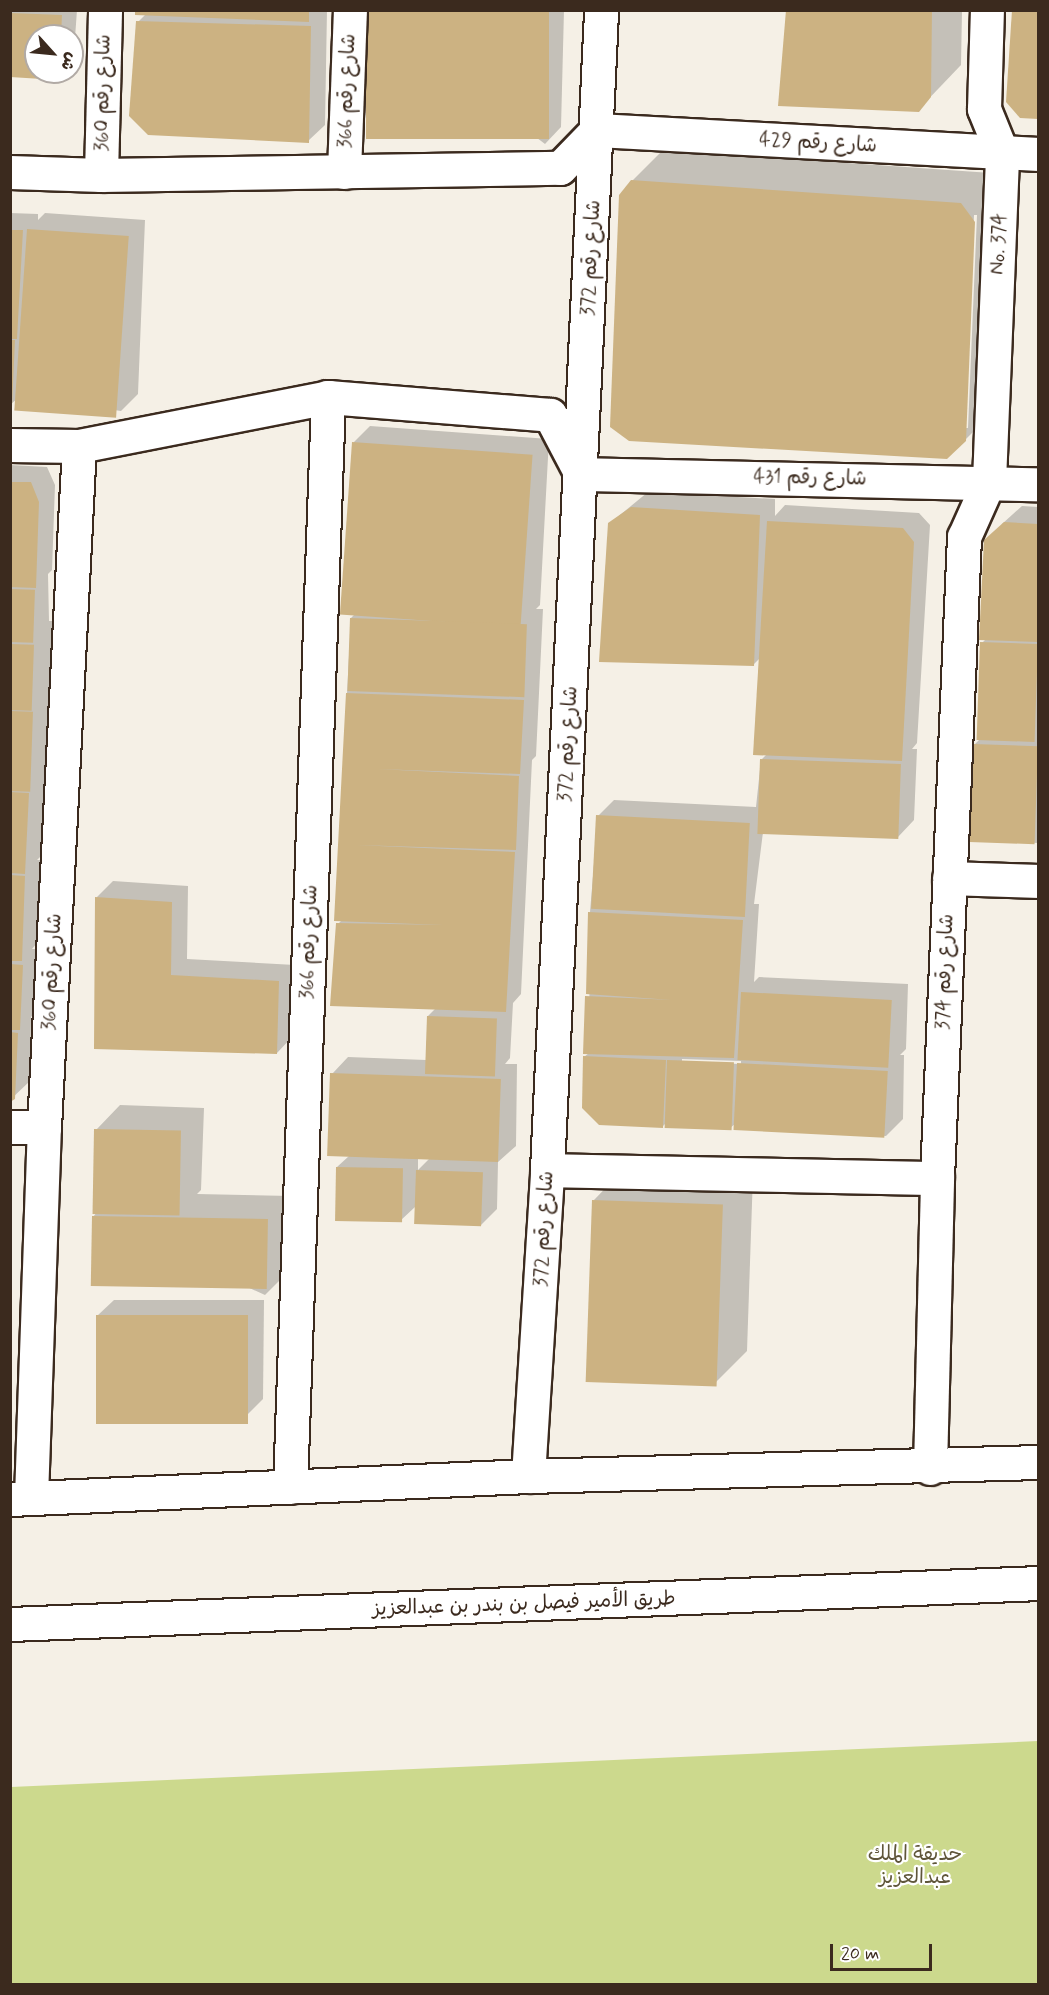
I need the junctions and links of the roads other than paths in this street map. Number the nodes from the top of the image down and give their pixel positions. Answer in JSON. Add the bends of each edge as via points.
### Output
{"nodes":[{"id":1,"x":105,"y":10,"type":"edge"},
{"id":2,"x":350,"y":10,"type":"edge"},
{"id":3,"x":601,"y":10,"type":"edge"},
{"id":4,"x":987,"y":10,"type":"edge"},
{"id":5,"x":597,"y":130,"type":"junction"},
{"id":6,"x":1002,"y":153,"type":"junction"},
{"id":7,"x":1038,"y":154,"type":"edge"},
{"id":8,"x":10,"y":172,"type":"edge"},
{"id":9,"x":344,"y":172,"type":"junction"},
{"id":10,"x":101,"y":175,"type":"junction"},
{"id":11,"x":327,"y":397,"type":"junction"},
{"id":12,"x":10,"y":445,"type":"edge"},
{"id":13,"x":79,"y":446,"type":"junction"},
{"id":14,"x":581,"y":474,"type":"junction"},
{"id":15,"x":989,"y":482,"type":"junction"},
{"id":16,"x":1038,"y":484,"type":"edge"},
{"id":17,"x":949,"y":878,"type":"junction"},
{"id":18,"x":1038,"y":881,"type":"edge"},
{"id":19,"x":10,"y":1127,"type":"edge"},
{"id":20,"x":44,"y":1127,"type":"junction"},
{"id":21,"x":547,"y":1170,"type":"junction"},
{"id":22,"x":937,"y":1178,"type":"junction"},
{"id":23,"x":1038,"y":1462,"type":"edge"},
{"id":24,"x":930,"y":1468,"type":"junction"},
{"id":25,"x":528,"y":1476,"type":"junction"},
{"id":26,"x":290,"y":1487,"type":"junction"},
{"id":27,"x":21,"y":1498,"type":"edge"},
{"id":28,"x":1038,"y":1583,"type":"edge"},
{"id":29,"x":10,"y":1624,"type":"edge"}],
"edges":[{"from":1,"to":10,"type":"street","name":"شارع رقم 360"},
{"from":2,"to":9,"type":"street","name":"شارع رقم 366"},
{"from":3,"to":5,"type":"street","name":"شارع رقم 372"},
{"from":4,"to":6,"type":"street","name":"No. 374","via":[[984,109]]},
{"from":5,"to":6,"type":"street","name":"شارع رقم 429"},
{"from":5,"to":9,"type":"street","via":[[560,168]]},
{"from":5,"to":14,"type":"street","name":"شارع رقم 372"},
{"from":6,"to":7,"type":"street","name":"شارع رقم 429"},
{"from":6,"to":15,"type":"street","name":"No. 374"},
{"from":8,"to":10,"type":"street"},
{"from":9,"to":10,"type":"street"},
{"from":11,"to":13,"type":"street"},
{"from":11,"to":14,"type":"street","via":[[550,415]]},
{"from":11,"to":26,"type":"street","name":"شارع رقم 366"},
{"from":12,"to":13,"type":"street"},
{"from":13,"to":20,"type":"street","name":"شارع رقم 360"},
{"from":14,"to":15,"type":"street","name":"شارع رقم 431"},
{"from":14,"to":21,"type":"street","name":"شارع رقم 372"},
{"from":15,"to":16,"type":"street","name":"شارع رقم 431"},
{"from":15,"to":17,"type":"street","name":"شارع رقم 374","via":[[964,537]]},
{"from":17,"to":18,"type":"street"},
{"from":17,"to":22,"type":"street","name":"شارع رقم 374"},
{"from":19,"to":20,"type":"street"},
{"from":20,"to":27,"type":"street","name":"شارع رقم 360"},
{"from":21,"to":22,"type":"street"},
{"from":21,"to":25,"type":"street","name":"شارع رقم 372"},
{"from":22,"to":24,"type":"street","name":"شارع رقم 374"},
{"from":23,"to":24,"type":"street"},
{"from":24,"to":25,"type":"street"},
{"from":25,"to":26,"type":"street"},
{"from":26,"to":27,"type":"street"},
{"from":28,"to":29,"type":"street","name":"طريق الأمير فيصل بن بندر بن عبدالعزيز"}]}
